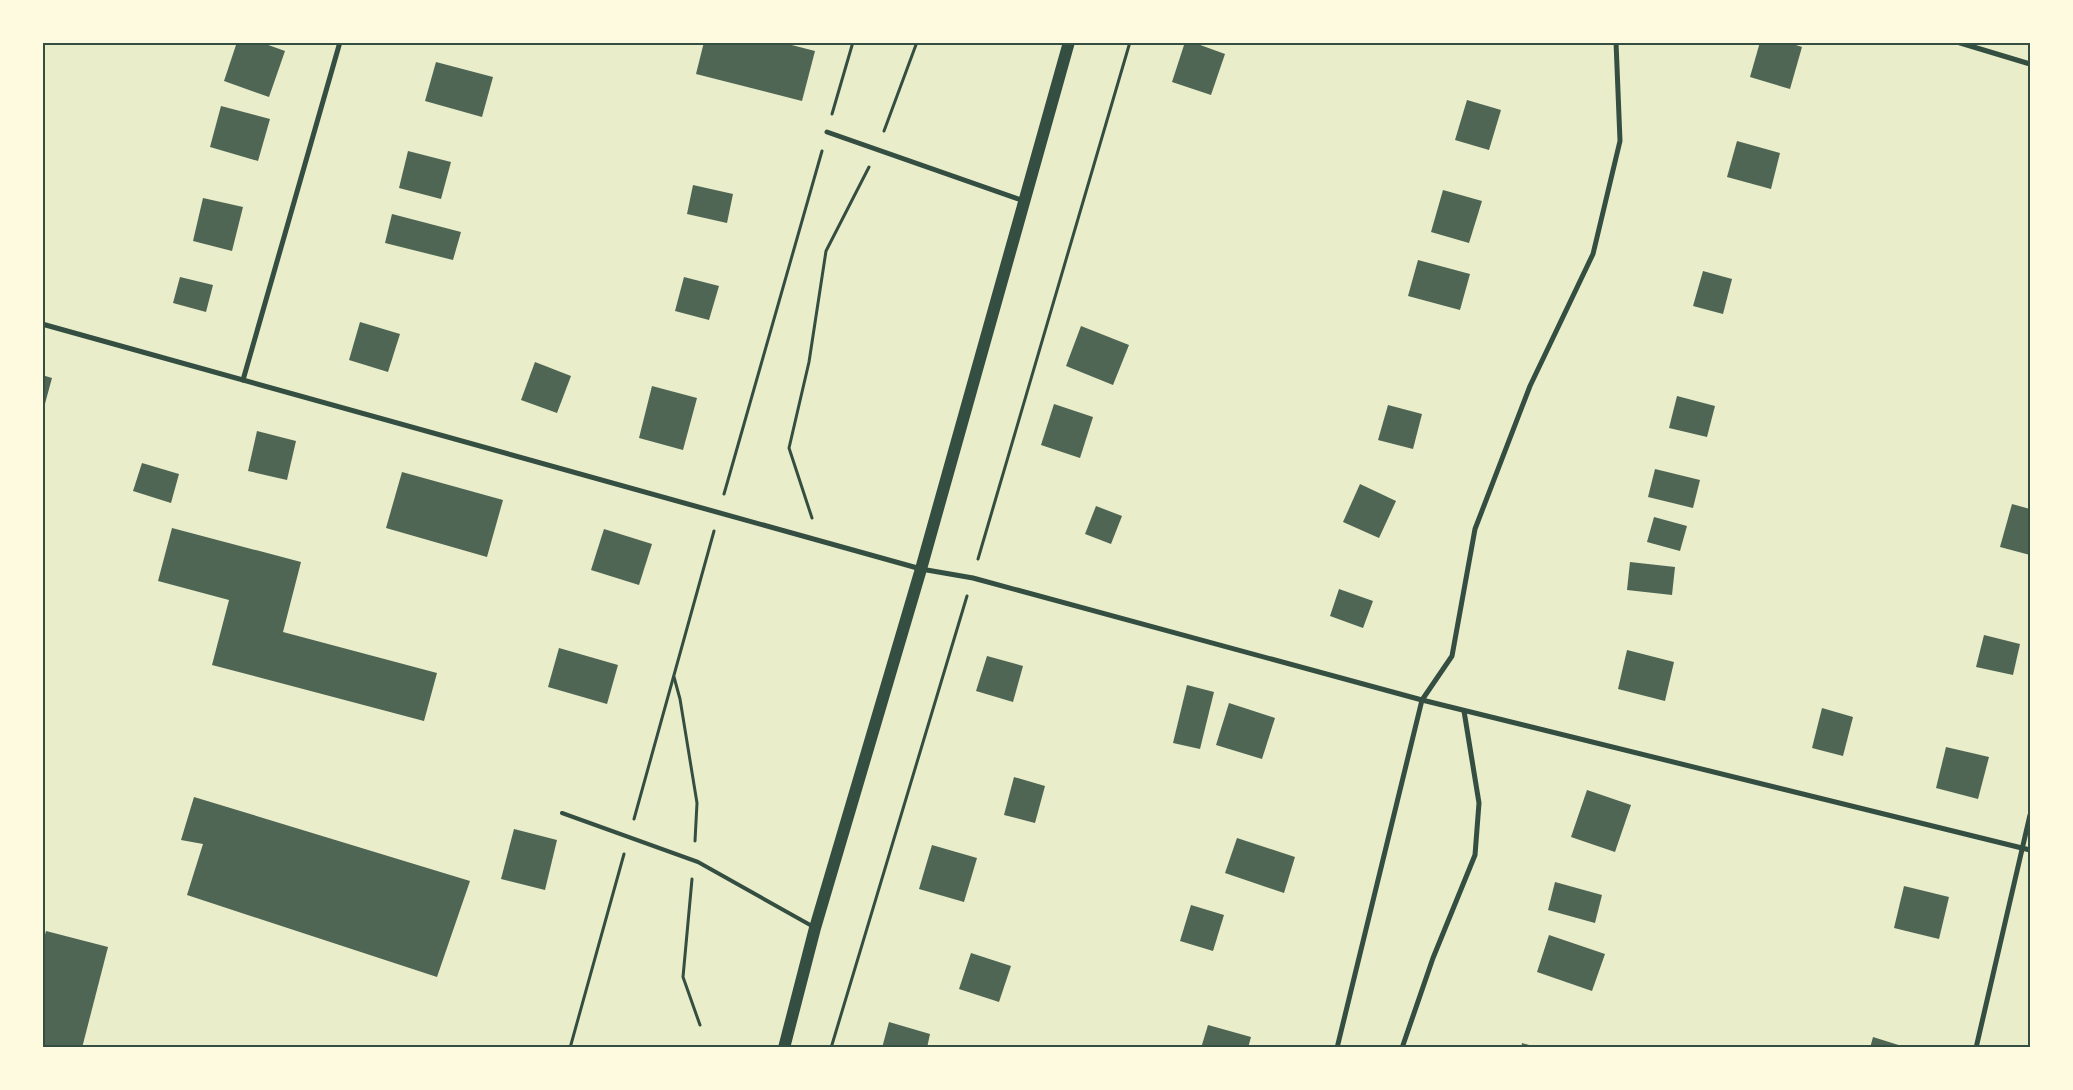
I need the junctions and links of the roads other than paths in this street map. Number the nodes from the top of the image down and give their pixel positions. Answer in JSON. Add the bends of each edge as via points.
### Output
{"nodes":[{"id":1,"x":340,"y":42,"type":"edge"},
{"id":2,"x":1069,"y":42,"type":"edge"},
{"id":3,"x":1616,"y":42,"type":"edge"},
{"id":4,"x":1957,"y":42,"type":"edge"},
{"id":5,"x":2030,"y":64,"type":"edge"},
{"id":6,"x":827,"y":132,"type":"road end"},
{"id":7,"x":1024,"y":201,"type":"junction"},
{"id":8,"x":42,"y":324,"type":"edge"},
{"id":9,"x":243,"y":380,"type":"junction"},
{"id":10,"x":921,"y":569,"type":"junction"},
{"id":11,"x":1422,"y":700,"type":"junction"},
{"id":12,"x":1464,"y":711,"type":"junction"},
{"id":13,"x":562,"y":813,"type":"dead end"},
{"id":14,"x":2030,"y":815,"type":"edge"},
{"id":15,"x":2022,"y":847,"type":"junction"},
{"id":16,"x":2030,"y":850,"type":"edge"},
{"id":17,"x":815,"y":928,"type":"junction"},
{"id":18,"x":784,"y":1048,"type":"edge"},
{"id":19,"x":1337,"y":1048,"type":"edge"},
{"id":20,"x":1402,"y":1048,"type":"edge"},
{"id":21,"x":1976,"y":1048,"type":"edge"}],
"edges":[{"from":1,"to":9,"type":"street"},
{"from":2,"to":7,"type":"main road"},
{"from":3,"to":11,"type":"street","via":[[1620,141],[1592,254],[1530,386],[1475,529],[1452,656]]},
{"from":4,"to":5,"type":"street"},
{"from":6,"to":7,"type":"street"},
{"from":7,"to":10,"type":"main road"},
{"from":8,"to":9,"type":"street"},
{"from":9,"to":10,"type":"street"},
{"from":10,"to":11,"type":"street","via":[[972,578]]},
{"from":10,"to":17,"type":"main road"},
{"from":11,"to":12,"type":"street"},
{"from":11,"to":19,"type":"street"},
{"from":12,"to":15,"type":"street"},
{"from":12,"to":20,"type":"street","via":[[1478,803],[1474,855]]},
{"from":13,"to":17,"type":"lane","via":[[698,862]]},
{"from":14,"to":15,"type":"street"},
{"from":15,"to":16,"type":"street"},
{"from":15,"to":21,"type":"street"},
{"from":17,"to":18,"type":"main road"}]}
